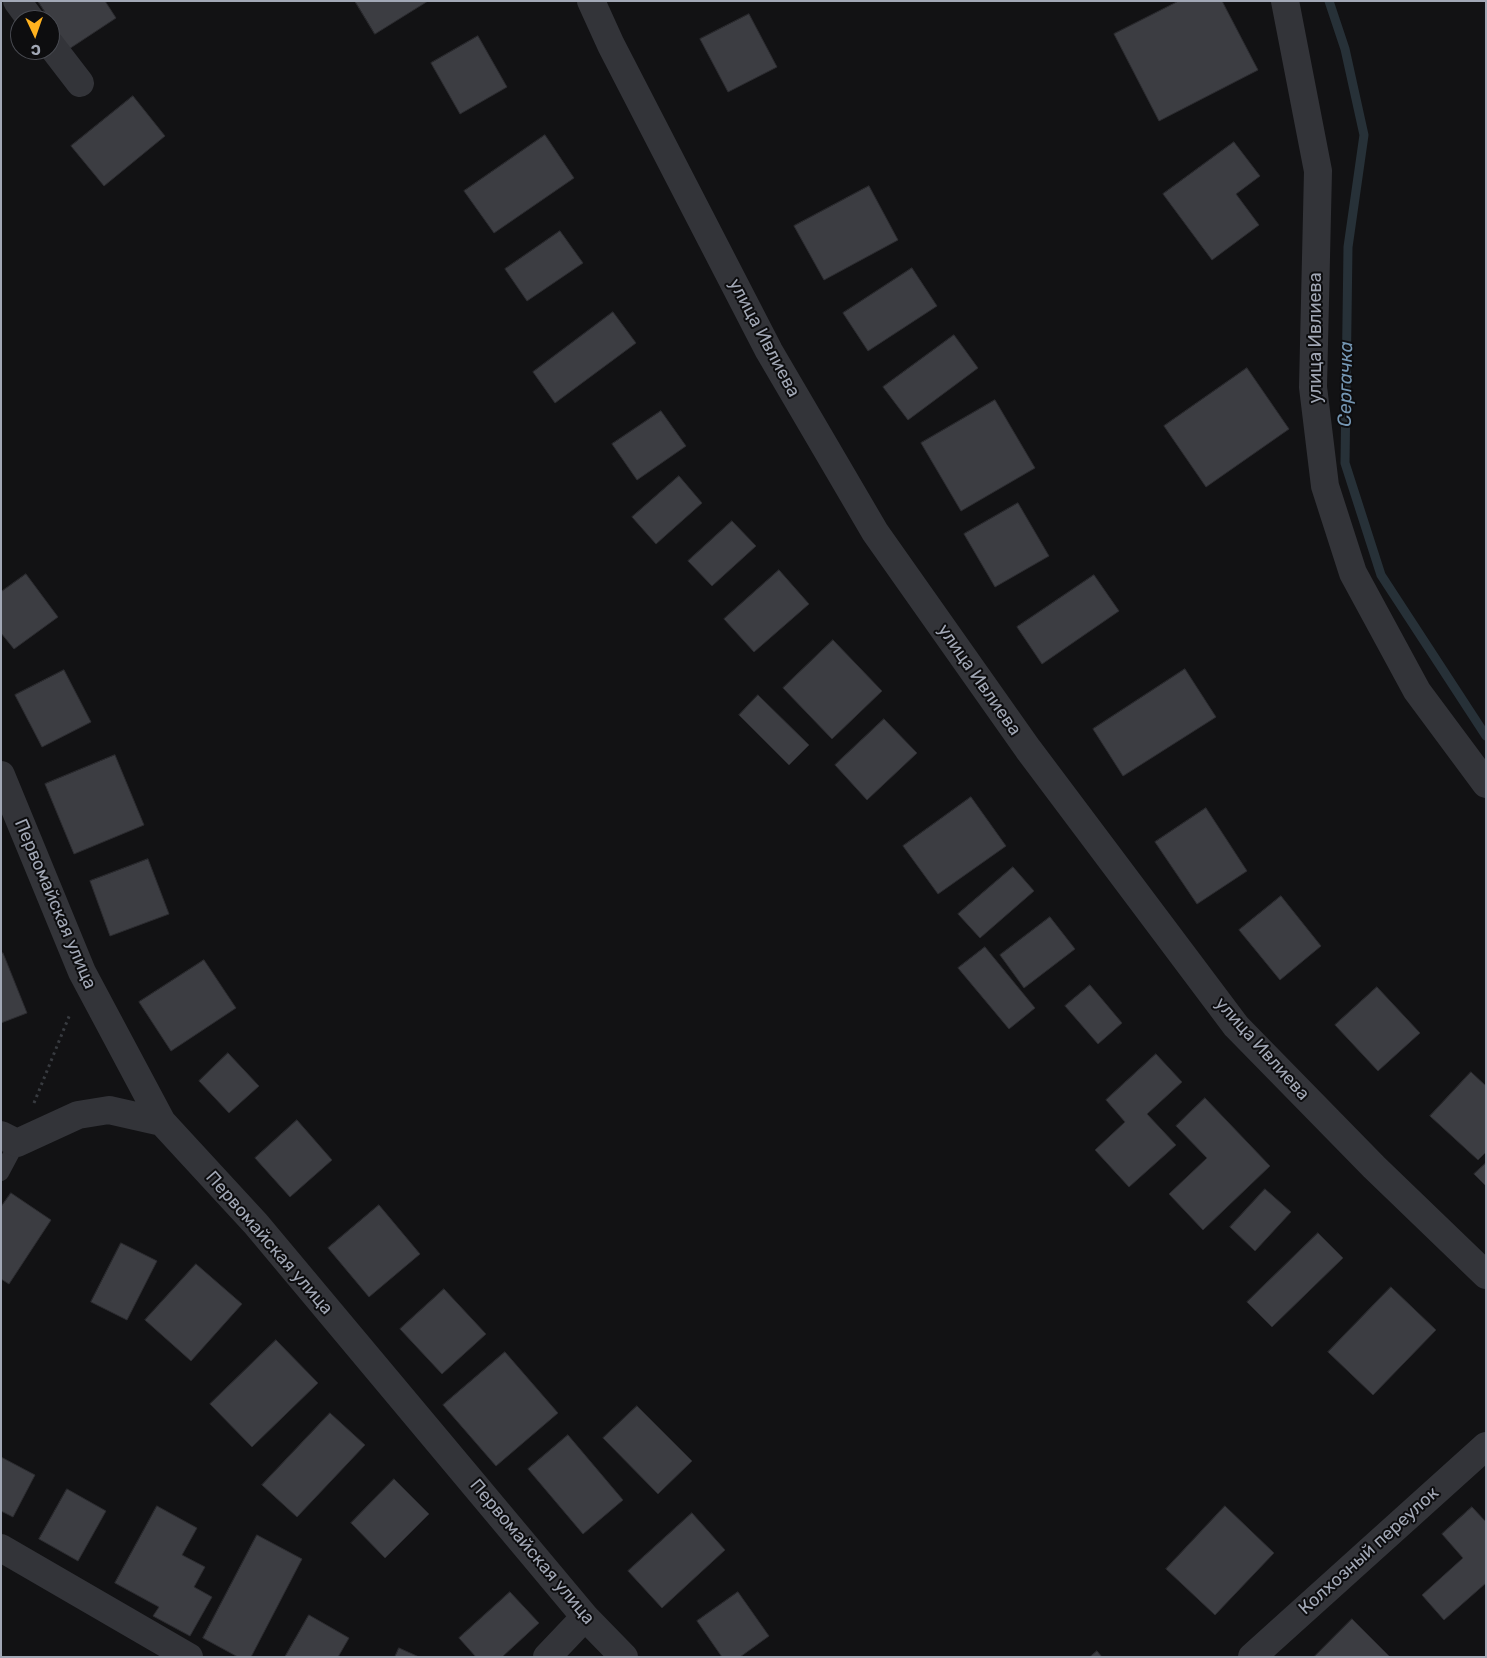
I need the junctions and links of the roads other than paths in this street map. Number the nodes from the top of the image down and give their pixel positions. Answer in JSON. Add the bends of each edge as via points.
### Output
{"nodes":[{"id":1,"x":592,"y":1,"type":"edge"},
{"id":2,"x":1286,"y":1,"type":"edge"},
{"id":3,"x":60,"y":57,"type":"edge"},
{"id":4,"x":80,"y":84,"type":"dead end"},
{"id":5,"x":1,"y":774,"type":"edge"},
{"id":6,"x":1486,"y":784,"type":"edge"},
{"id":7,"x":162,"y":1122,"type":"junction"},
{"id":8,"x":9,"y":1139,"type":"edge"},
{"id":9,"x":1,"y":1173,"type":"edge"},
{"id":10,"x":1486,"y":1275,"type":"edge"},
{"id":11,"x":1486,"y":1446,"type":"edge"},
{"id":12,"x":1,"y":1548,"type":"edge"},
{"id":13,"x":585,"y":1617,"type":"junction"},
{"id":14,"x":189,"y":1657,"type":"edge"},
{"id":15,"x":547,"y":1657,"type":"edge"},
{"id":16,"x":624,"y":1657,"type":"edge"},
{"id":17,"x":1252,"y":1657,"type":"edge"}],
"edges":[{"from":1,"to":10,"type":"street","name":"улица Ивлиева","via":[[612,46],[770,351],[880,540],[1028,749],[1236,1026],[1374,1167]]},
{"from":2,"to":6,"type":"street","name":"улица Ивлиева","via":[[1318,171],[1313,387],[1325,486],[1354,573],[1417,691]]},
{"from":3,"to":4,"type":"street"},
{"from":5,"to":7,"type":"street","name":"Первомайская улица","via":[[82,972]]},
{"from":7,"to":8,"type":"street","via":[[109,1110],[78,1115]]},
{"from":7,"to":13,"type":"street","name":"Первомайская улица","via":[[256,1224]]},
{"from":8,"to":9,"type":"lane"},
{"from":11,"to":17,"type":"street","name":"Колхозный переулок"},
{"from":12,"to":14,"type":"street"},
{"from":13,"to":15,"type":"street"},
{"from":13,"to":16,"type":"street","name":"Первомайская улица"}]}
